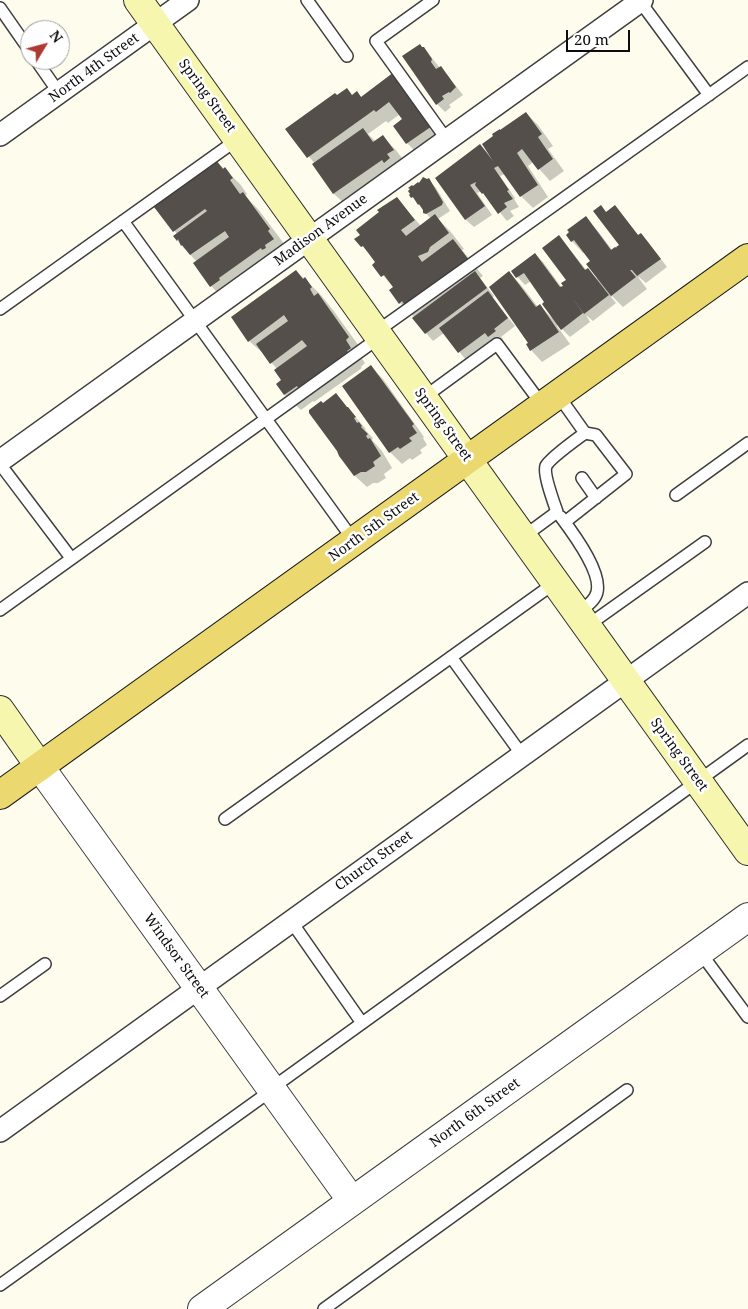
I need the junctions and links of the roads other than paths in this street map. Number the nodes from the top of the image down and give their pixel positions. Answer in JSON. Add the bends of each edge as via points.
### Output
{"nodes":[{"id":1,"x":138,"y":0,"type":"edge"},
{"id":2,"x":188,"y":0,"type":"edge"},
{"id":3,"x":307,"y":0,"type":"edge"},
{"id":4,"x":433,"y":0,"type":"edge"},
{"id":5,"x":640,"y":0,"type":"edge"},
{"id":6,"x":0,"y":8,"type":"edge"},
{"id":7,"x":155,"y":24,"type":"junction"},
{"id":8,"x":20,"y":37,"type":"edge"},
{"id":9,"x":347,"y":56,"type":"dead end"},
{"id":10,"x":748,"y":68,"type":"edge"},
{"id":11,"x":43,"y":70,"type":"edge"},
{"id":12,"x":59,"y":93,"type":"junction"},
{"id":13,"x":709,"y":95,"type":"junction"},
{"id":14,"x":0,"y":135,"type":"edge"},
{"id":15,"x":238,"y":139,"type":"junction"},
{"id":16,"x":447,"y":140,"type":"junction"},
{"id":17,"x":123,"y":221,"type":"junction"},
{"id":18,"x":309,"y":238,"type":"junction"},
{"id":19,"x":748,"y":258,"type":"edge"},
{"id":20,"x":0,"y":309,"type":"edge"},
{"id":21,"x":195,"y":321,"type":"junction"},
{"id":22,"x":378,"y":334,"type":"junction"},
{"id":23,"x":423,"y":398,"type":"junction"},
{"id":24,"x":551,"y":400,"type":"junction"},
{"id":25,"x":266,"y":418,"type":"junction"},
{"id":26,"x":585,"y":433,"type":"junction"},
{"id":27,"x":748,"y":443,"type":"edge"},
{"id":28,"x":469,"y":459,"type":"junction"},
{"id":29,"x":0,"y":462,"type":"edge"},
{"id":30,"x":582,"y":478,"type":"dead end"},
{"id":31,"x":676,"y":495,"type":"dead end"},
{"id":32,"x":596,"y":498,"type":"junction"},
{"id":33,"x":557,"y":512,"type":"junction"},
{"id":34,"x":565,"y":522,"type":"junction"},
{"id":35,"x":524,"y":537,"type":"junction"},
{"id":36,"x":354,"y":541,"type":"junction"},
{"id":37,"x":705,"y":542,"type":"dead end"},
{"id":38,"x":72,"y":558,"type":"junction"},
{"id":39,"x":556,"y":582,"type":"junction"},
{"id":40,"x":748,"y":593,"type":"edge"},
{"id":41,"x":0,"y":610,"type":"edge"},
{"id":42,"x":582,"y":620,"type":"junction"},
{"id":43,"x":451,"y":656,"type":"junction"},
{"id":44,"x":626,"y":680,"type":"junction"},
{"id":45,"x":0,"y":710,"type":"edge"},
{"id":46,"x":748,"y":745,"type":"edge"},
{"id":47,"x":522,"y":755,"type":"junction"},
{"id":48,"x":40,"y":766,"type":"junction"},
{"id":49,"x":698,"y":782,"type":"junction"},
{"id":50,"x":0,"y":795,"type":"edge"},
{"id":51,"x":225,"y":819,"type":"dead end"},
{"id":52,"x":748,"y":851,"type":"edge"},
{"id":53,"x":748,"y":917,"type":"edge"},
{"id":54,"x":291,"y":921,"type":"junction"},
{"id":55,"x":700,"y":952,"type":"junction"},
{"id":56,"x":45,"y":964,"type":"dead end"},
{"id":57,"x":198,"y":987,"type":"junction"},
{"id":58,"x":0,"y":996,"type":"edge"},
{"id":59,"x":748,"y":1017,"type":"edge"},
{"id":60,"x":362,"y":1023,"type":"junction"},
{"id":61,"x":272,"y":1090,"type":"junction"},
{"id":62,"x":626,"y":1090,"type":"dead end"},
{"id":63,"x":0,"y":1131,"type":"edge"},
{"id":64,"x":352,"y":1201,"type":"junction"},
{"id":65,"x":0,"y":1285,"type":"edge"},
{"id":66,"x":202,"y":1309,"type":"edge"},
{"id":67,"x":324,"y":1309,"type":"edge"}],
"edges":[{"from":1,"to":7,"type":"main road","name":"Spring Street"},
{"from":2,"to":7,"type":"street","name":"North 4th Street"},
{"from":3,"to":9,"type":"lane"},
{"from":4,"to":16,"type":"lane","via":[[376,41]]},
{"from":5,"to":13,"type":"lane"},
{"from":5,"to":16,"type":"street","name":"Madison Avenue"},
{"from":6,"to":8,"type":"lane"},
{"from":7,"to":12,"type":"street","name":"North 4th Street"},
{"from":7,"to":15,"type":"main road","name":"Spring Street"},
{"from":10,"to":13,"type":"lane"},
{"from":11,"to":12,"type":"lane"},
{"from":12,"to":14,"type":"street","name":"North 4th Street"},
{"from":13,"to":22,"type":"lane"},
{"from":15,"to":17,"type":"lane"},
{"from":15,"to":18,"type":"main road","name":"Spring Street"},
{"from":16,"to":18,"type":"street","name":"Madison Avenue"},
{"from":17,"to":20,"type":"lane"},
{"from":17,"to":21,"type":"lane"},
{"from":18,"to":21,"type":"street","name":"Madison Avenue"},
{"from":18,"to":22,"type":"main road","name":"Spring Street"},
{"from":19,"to":24,"type":"main road","name":"North 5th Street"},
{"from":21,"to":25,"type":"lane"},
{"from":21,"to":29,"type":"street","name":"Madison Avenue"},
{"from":22,"to":23,"type":"main road","name":"Spring Street"},
{"from":22,"to":25,"type":"lane"},
{"from":23,"to":24,"type":"lane","via":[[497,344]]},
{"from":23,"to":28,"type":"main road","name":"Spring Street"},
{"from":24,"to":26,"type":"lane"},
{"from":24,"to":28,"type":"main road","name":"North 5th Street"},
{"from":25,"to":36,"type":"lane"},
{"from":25,"to":38,"type":"lane"},
{"from":26,"to":32,"type":"lane","via":[[596,434],[626,474]]},
{"from":26,"to":33,"type":"lane","via":[[564,455],[546,466]]},
{"from":27,"to":31,"type":"lane"},
{"from":28,"to":35,"type":"main road","name":"Spring Street"},
{"from":28,"to":36,"type":"main road","name":"North 5th Street"},
{"from":29,"to":38,"type":"lane"},
{"from":30,"to":32,"type":"lane"},
{"from":32,"to":34,"type":"lane"},
{"from":33,"to":34,"type":"lane"},
{"from":33,"to":35,"type":"lane"},
{"from":34,"to":42,"type":"lane","via":[[589,560],[598,584],[596,596]]},
{"from":35,"to":39,"type":"main road","name":"Spring Street"},
{"from":36,"to":48,"type":"main road","name":"North 5th Street"},
{"from":37,"to":42,"type":"lane"},
{"from":38,"to":41,"type":"lane"},
{"from":39,"to":42,"type":"main road","name":"Spring Street"},
{"from":39,"to":43,"type":"lane"},
{"from":40,"to":44,"type":"street","name":"Church Street"},
{"from":42,"to":44,"type":"main road","name":"Spring Street"},
{"from":43,"to":47,"type":"lane"},
{"from":43,"to":51,"type":"lane"},
{"from":44,"to":47,"type":"street","name":"Church Street"},
{"from":44,"to":49,"type":"main road","name":"Spring Street"},
{"from":45,"to":48,"type":"main road","name":"Windsor Street"},
{"from":46,"to":49,"type":"lane"},
{"from":47,"to":54,"type":"street","name":"Church Street"},
{"from":48,"to":50,"type":"main road","name":"North 5th Street"},
{"from":48,"to":57,"type":"street","name":"Windsor Street"},
{"from":49,"to":52,"type":"main road","name":"Spring Street"},
{"from":49,"to":60,"type":"lane"},
{"from":53,"to":55,"type":"street","name":"North 6th Street"},
{"from":54,"to":57,"type":"street","name":"Church Street"},
{"from":54,"to":60,"type":"lane"},
{"from":55,"to":59,"type":"lane"},
{"from":55,"to":64,"type":"street","name":"North 6th Street"},
{"from":56,"to":58,"type":"lane"},
{"from":57,"to":61,"type":"street","name":"Windsor Street"},
{"from":57,"to":63,"type":"street","name":"Church Street"},
{"from":60,"to":61,"type":"lane"},
{"from":61,"to":64,"type":"street","name":"Windsor Street"},
{"from":61,"to":65,"type":"lane"},
{"from":62,"to":67,"type":"lane"},
{"from":64,"to":66,"type":"street","name":"North 6th Street"}]}
